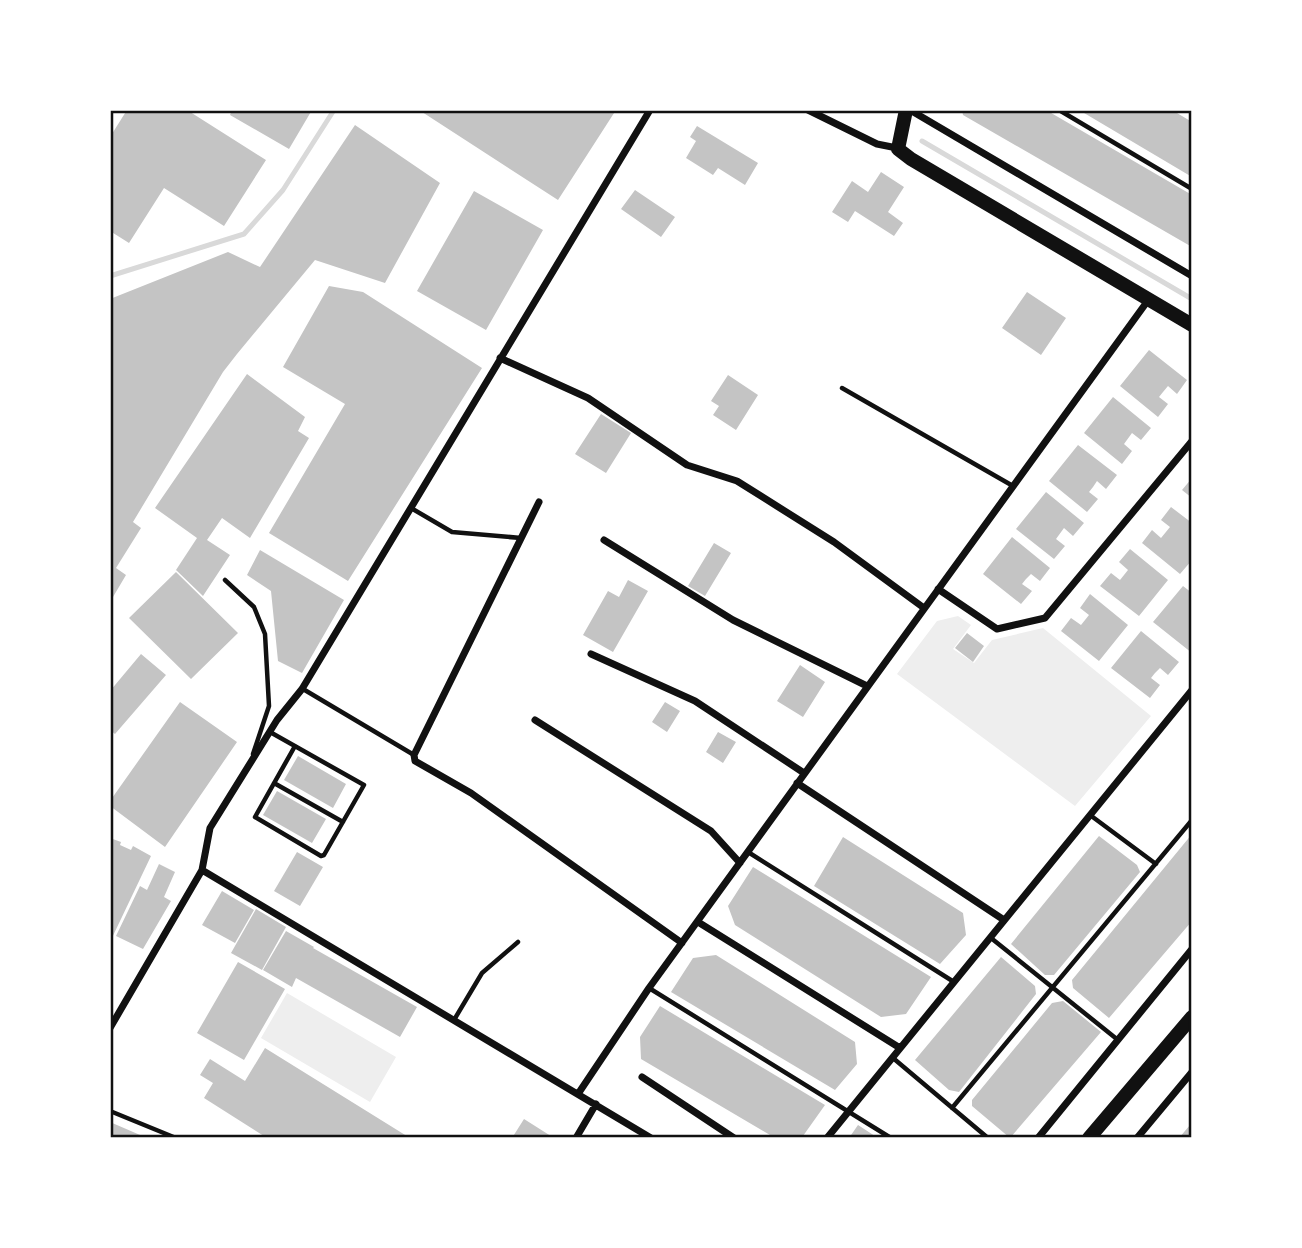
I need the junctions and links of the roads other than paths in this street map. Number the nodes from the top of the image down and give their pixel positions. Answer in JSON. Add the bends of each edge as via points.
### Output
{"nodes":[{"id":1,"x":650,"y":110,"type":"edge"},
{"id":2,"x":808,"y":110,"type":"edge"},
{"id":3,"x":908,"y":110,"type":"edge"},
{"id":4,"x":1059,"y":110,"type":"edge"},
{"id":5,"x":898,"y":149,"type":"junction"},
{"id":6,"x":1192,"y":189,"type":"edge"},
{"id":7,"x":1192,"y":276,"type":"edge"},
{"id":8,"x":1149,"y":299,"type":"junction"},
{"id":9,"x":1192,"y":325,"type":"edge"},
{"id":10,"x":500,"y":358,"type":"junction"},
{"id":11,"x":842,"y":388,"type":"dead end"},
{"id":12,"x":1192,"y":442,"type":"edge"},
{"id":13,"x":1013,"y":486,"type":"junction"},
{"id":14,"x":539,"y":502,"type":"dead end"},
{"id":15,"x":411,"y":508,"type":"junction"},
{"id":16,"x":521,"y":538,"type":"junction"},
{"id":17,"x":604,"y":540,"type":"dead end"},
{"id":18,"x":225,"y":580,"type":"dead end"},
{"id":19,"x":938,"y":589,"type":"junction"},
{"id":20,"x":924,"y":608,"type":"junction"},
{"id":21,"x":591,"y":653,"type":"dead end"},
{"id":22,"x":867,"y":686,"type":"junction"},
{"id":23,"x":302,"y":689,"type":"junction"},
{"id":24,"x":1192,"y":690,"type":"edge"},
{"id":25,"x":535,"y":720,"type":"dead end"},
{"id":26,"x":270,"y":732,"type":"junction"},
{"id":27,"x":295,"y":746,"type":"junction"},
{"id":28,"x":414,"y":755,"type":"junction"},
{"id":29,"x":251,"y":762,"type":"junction"},
{"id":30,"x":804,"y":773,"type":"junction"},
{"id":31,"x":274,"y":783,"type":"junction"},
{"id":32,"x":797,"y":783,"type":"junction"},
{"id":33,"x":1090,"y":815,"type":"junction"},
{"id":34,"x":1192,"y":820,"type":"edge"},
{"id":35,"x":343,"y":822,"type":"junction"},
{"id":36,"x":748,"y":852,"type":"junction"},
{"id":37,"x":740,"y":863,"type":"junction"},
{"id":38,"x":1156,"y":864,"type":"junction"},
{"id":39,"x":202,"y":870,"type":"junction"},
{"id":40,"x":1004,"y":920,"type":"junction"},
{"id":41,"x":698,"y":922,"type":"junction"},
{"id":42,"x":991,"y":937,"type":"junction"},
{"id":43,"x":519,"y":942,"type":"dead end"},
{"id":44,"x":682,"y":943,"type":"junction"},
{"id":45,"x":1192,"y":949,"type":"edge"},
{"id":46,"x":954,"y":982,"type":"junction"},
{"id":47,"x":649,"y":988,"type":"junction"},
{"id":48,"x":1053,"y":989,"type":"junction"},
{"id":49,"x":1192,"y":1017,"type":"edge"},
{"id":50,"x":454,"y":1020,"type":"junction"},
{"id":51,"x":110,"y":1028,"type":"edge"},
{"id":52,"x":1118,"y":1040,"type":"junction"},
{"id":53,"x":900,"y":1048,"type":"junction"},
{"id":54,"x":892,"y":1057,"type":"junction"},
{"id":55,"x":1192,"y":1072,"type":"edge"},
{"id":56,"x":642,"y":1077,"type":"dead end"},
{"id":57,"x":578,"y":1094,"type":"junction"},
{"id":58,"x":596,"y":1104,"type":"junction"},
{"id":59,"x":953,"y":1108,"type":"junction"},
{"id":60,"x":110,"y":1111,"type":"edge"},
{"id":61,"x":849,"y":1111,"type":"junction"},
{"id":62,"x":176,"y":1138,"type":"edge"},
{"id":63,"x":576,"y":1138,"type":"edge"},
{"id":64,"x":651,"y":1138,"type":"edge"},
{"id":65,"x":734,"y":1138,"type":"edge"},
{"id":66,"x":827,"y":1138,"type":"edge"},
{"id":67,"x":891,"y":1138,"type":"edge"},
{"id":68,"x":988,"y":1138,"type":"edge"},
{"id":69,"x":1038,"y":1138,"type":"edge"},
{"id":70,"x":1089,"y":1138,"type":"edge"},
{"id":71,"x":1138,"y":1138,"type":"edge"}],
"edges":[{"from":1,"to":10,"type":"street"},
{"from":2,"to":5,"type":"street","via":[[877,144]]},
{"from":3,"to":5,"type":"main road"},
{"from":3,"to":7,"type":"street"},
{"from":4,"to":6,"type":"lane"},
{"from":5,"to":8,"type":"main road"},
{"from":8,"to":9,"type":"main road"},
{"from":8,"to":13,"type":"street"},
{"from":10,"to":15,"type":"street"},
{"from":10,"to":20,"type":"street","via":[[588,398],[687,465],[737,481],[834,542]]},
{"from":11,"to":13,"type":"lane"},
{"from":12,"to":19,"type":"street","via":[[1045,618],[997,629]]},
{"from":13,"to":19,"type":"street"},
{"from":14,"to":16,"type":"street"},
{"from":15,"to":16,"type":"lane","via":[[452,532]]},
{"from":15,"to":23,"type":"street"},
{"from":16,"to":28,"type":"street"},
{"from":17,"to":22,"type":"street","via":[[733,620]]},
{"from":18,"to":29,"type":"lane","via":[[254,607],[265,634],[269,706]]},
{"from":19,"to":20,"type":"street"},
{"from":20,"to":22,"type":"street"},
{"from":21,"to":30,"type":"street","via":[[695,701]]},
{"from":22,"to":30,"type":"street"},
{"from":23,"to":26,"type":"street"},
{"from":23,"to":28,"type":"lane"},
{"from":24,"to":33,"type":"street"},
{"from":25,"to":37,"type":"street","via":[[710,831]]},
{"from":26,"to":27,"type":"lane"},
{"from":26,"to":29,"type":"street"},
{"from":27,"to":31,"type":"lane"},
{"from":27,"to":35,"type":"lane","via":[[364,785]]},
{"from":28,"to":44,"type":"street","via":[[415,761],[471,793]]},
{"from":29,"to":39,"type":"street","via":[[210,828]]},
{"from":30,"to":32,"type":"street"},
{"from":31,"to":35,"type":"lane"},
{"from":31,"to":35,"type":"lane","via":[[255,817],[321,856]]},
{"from":32,"to":36,"type":"street"},
{"from":32,"to":40,"type":"street"},
{"from":33,"to":38,"type":"lane"},
{"from":33,"to":40,"type":"street"},
{"from":34,"to":38,"type":"lane"},
{"from":36,"to":37,"type":"street"},
{"from":36,"to":46,"type":"lane"},
{"from":37,"to":41,"type":"street"},
{"from":38,"to":48,"type":"lane"},
{"from":39,"to":50,"type":"street"},
{"from":39,"to":51,"type":"street"},
{"from":40,"to":42,"type":"street"},
{"from":41,"to":44,"type":"street"},
{"from":41,"to":53,"type":"street"},
{"from":42,"to":46,"type":"street"},
{"from":42,"to":48,"type":"lane"},
{"from":43,"to":50,"type":"lane","via":[[482,974]]},
{"from":44,"to":47,"type":"street"},
{"from":45,"to":52,"type":"street"},
{"from":46,"to":53,"type":"street"},
{"from":47,"to":57,"type":"street"},
{"from":47,"to":61,"type":"lane"},
{"from":48,"to":52,"type":"lane"},
{"from":48,"to":59,"type":"lane"},
{"from":49,"to":70,"type":"main road"},
{"from":50,"to":57,"type":"street"},
{"from":52,"to":69,"type":"street"},
{"from":53,"to":54,"type":"street"},
{"from":54,"to":59,"type":"lane"},
{"from":54,"to":61,"type":"street"},
{"from":55,"to":71,"type":"street"},
{"from":56,"to":65,"type":"street"},
{"from":57,"to":58,"type":"street"},
{"from":58,"to":63,"type":"street"},
{"from":58,"to":64,"type":"street"},
{"from":59,"to":68,"type":"lane"},
{"from":60,"to":62,"type":"lane"},
{"from":61,"to":66,"type":"street"},
{"from":61,"to":67,"type":"lane"}]}
